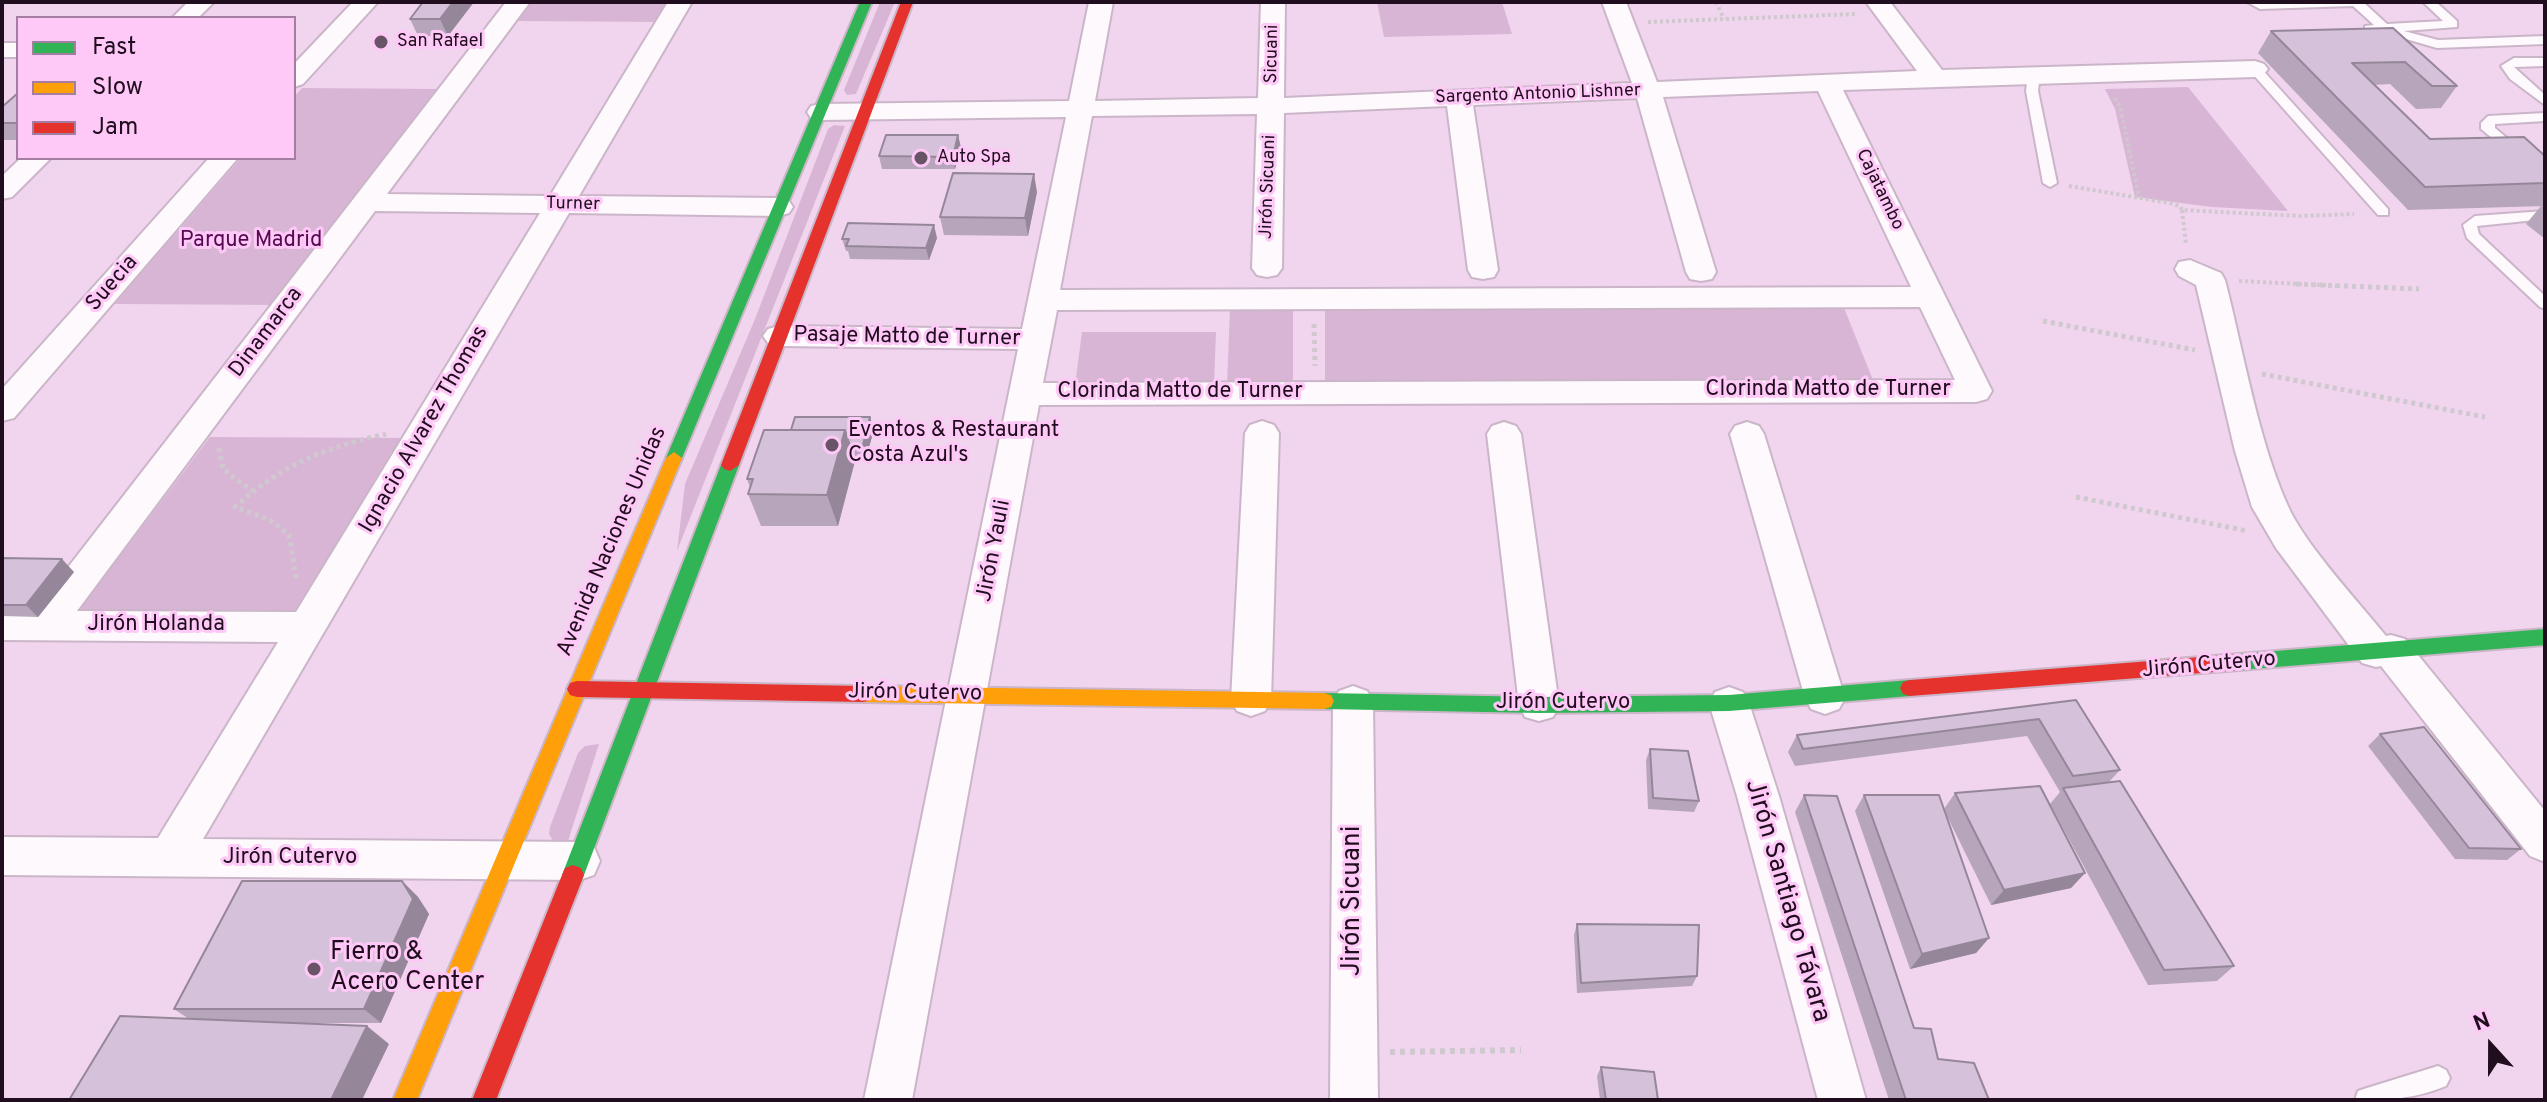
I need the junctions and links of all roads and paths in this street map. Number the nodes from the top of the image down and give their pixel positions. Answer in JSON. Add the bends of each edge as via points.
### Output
{"nodes":[{"id":1,"x":202,"y":2,"type":"edge"},
{"id":2,"x":366,"y":2,"type":"edge"},
{"id":3,"x":518,"y":2,"type":"edge"},
{"id":4,"x":680,"y":2,"type":"edge"},
{"id":5,"x":866,"y":2,"type":"edge"},
{"id":6,"x":907,"y":2,"type":"edge"},
{"id":7,"x":1101,"y":2,"type":"edge"},
{"id":8,"x":1273,"y":2,"type":"edge"},
{"id":9,"x":1614,"y":2,"type":"edge"},
{"id":10,"x":1716,"y":2,"type":"edge"},
{"id":11,"x":1855,"y":2,"type":"edge"},
{"id":12,"x":1878,"y":2,"type":"edge"},
{"id":13,"x":2253,"y":2,"type":"edge"},
{"id":14,"x":2302,"y":2,"type":"edge"},
{"id":15,"x":2354,"y":2,"type":"edge"},
{"id":16,"x":2429,"y":2,"type":"edge"},
{"id":17,"x":186,"y":16,"type":"edge"},
{"id":18,"x":1724,"y":19,"type":"junction"},
{"id":19,"x":1639,"y":22,"type":"dead end"},
{"id":20,"x":2385,"y":29,"type":"junction"},
{"id":21,"x":2355,"y":30,"type":"edge"},
{"id":22,"x":2545,"y":40,"type":"edge"},
{"id":23,"x":296,"y":49,"type":"edge"},
{"id":24,"x":321,"y":49,"type":"junction"},
{"id":25,"x":2545,"y":62,"type":"edge"},
{"id":26,"x":2255,"y":69,"type":"joint"},
{"id":27,"x":2098,"y":73,"type":"junction"},
{"id":28,"x":2034,"y":75,"type":"junction"},
{"id":29,"x":296,"y":77,"type":"edge"},
{"id":30,"x":1935,"y":78,"type":"junction"},
{"id":31,"x":1827,"y":82,"type":"junction"},
{"id":32,"x":1648,"y":91,"type":"junction"},
{"id":33,"x":1459,"y":98,"type":"junction"},
{"id":34,"x":2545,"y":101,"type":"edge"},
{"id":35,"x":1272,"y":106,"type":"junction"},
{"id":36,"x":1079,"y":110,"type":"junction"},
{"id":37,"x":865,"y":111,"type":"junction"},
{"id":38,"x":820,"y":112,"type":"junction"},
{"id":39,"x":2545,"y":117,"type":"edge"},
{"id":40,"x":35,"y":160,"type":"edge"},
{"id":41,"x":222,"y":160,"type":"edge"},
{"id":42,"x":2545,"y":177,"type":"edge"},
{"id":43,"x":2050,"y":183,"type":"joint"},
{"id":44,"x":2,"y":191,"type":"edge"},
{"id":45,"x":2139,"y":197,"type":"junction"},
{"id":46,"x":366,"y":202,"type":"junction"},
{"id":47,"x":557,"y":205,"type":"junction"},
{"id":48,"x":779,"y":207,"type":"junction"},
{"id":49,"x":2182,"y":210,"type":"junction"},
{"id":50,"x":2383,"y":212,"type":"joint"},
{"id":51,"x":2545,"y":215,"type":"edge"},
{"id":52,"x":1267,"y":268,"type":"dead end"},
{"id":53,"x":1483,"y":270,"type":"dead end"},
{"id":54,"x":1701,"y":272,"type":"dead end"},
{"id":55,"x":2200,"y":274,"type":"junction"},
{"id":56,"x":2419,"y":289,"type":"dead end"},
{"id":57,"x":1931,"y":297,"type":"junction"},
{"id":58,"x":1313,"y":299,"type":"junction"},
{"id":59,"x":1043,"y":300,"type":"junction"},
{"id":60,"x":2545,"y":304,"type":"edge"},
{"id":61,"x":2043,"y":321,"type":"dead end"},
{"id":62,"x":779,"y":336,"type":"junction"},
{"id":63,"x":1035,"y":339,"type":"junction"},
{"id":64,"x":2230,"y":362,"type":"junction"},
{"id":65,"x":1316,"y":393,"type":"junction"},
{"id":66,"x":1025,"y":394,"type":"junction"},
{"id":67,"x":2,"y":410,"type":"edge"},
{"id":68,"x":2485,"y":417,"type":"dead end"},
{"id":69,"x":195,"y":428,"type":"junction"},
{"id":70,"x":424,"y":431,"type":"junction"},
{"id":71,"x":1262,"y":433,"type":"dead end"},
{"id":72,"x":1504,"y":434,"type":"dead end"},
{"id":73,"x":1747,"y":434,"type":"dead end"},
{"id":74,"x":252,"y":491,"type":"junction"},
{"id":75,"x":2076,"y":497,"type":"dead end"},
{"id":76,"x":2289,"y":539,"type":"junction"},
{"id":77,"x":2,"y":625,"type":"edge"},
{"id":78,"x":45,"y":625,"type":"junction"},
{"id":79,"x":293,"y":627,"type":"junction"},
{"id":80,"x":2545,"y":637,"type":"edge"},
{"id":81,"x":2384,"y":651,"type":"junction"},
{"id":82,"x":577,"y":689,"type":"junction"},
{"id":83,"x":644,"y":690,"type":"junction"},
{"id":84,"x":968,"y":695,"type":"junction"},
{"id":85,"x":1825,"y":698,"type":"junction"},
{"id":86,"x":1251,"y":700,"type":"junction"},
{"id":87,"x":1353,"y":702,"type":"junction"},
{"id":88,"x":1729,"y":703,"type":"junction"},
{"id":89,"x":1539,"y":705,"type":"junction"},
{"id":90,"x":2545,"y":843,"type":"edge"},
{"id":91,"x":2,"y":856,"type":"edge"},
{"id":92,"x":169,"y":858,"type":"junction"},
{"id":93,"x":505,"y":860,"type":"junction"},
{"id":94,"x":579,"y":861,"type":"junction"},
{"id":95,"x":1521,"y":1050,"type":"dead end"},
{"id":96,"x":1354,"y":1052,"type":"junction"},
{"id":97,"x":2438,"y":1078,"type":"dead end"},
{"id":98,"x":405,"y":1100,"type":"edge"},
{"id":99,"x":484,"y":1100,"type":"edge"},
{"id":100,"x":888,"y":1100,"type":"edge"},
{"id":101,"x":1354,"y":1100,"type":"edge"},
{"id":102,"x":1842,"y":1100,"type":"edge"},
{"id":103,"x":2367,"y":1100,"type":"edge"}],
"edges":[{"from":1,"to":17,"type":"street"},
{"from":2,"to":24,"type":"street"},
{"from":3,"to":46,"type":"street","name":"Dinamarca"},
{"from":4,"to":47,"type":"street","name":"Ignacio Alvarez Thomas"},
{"from":5,"to":38,"type":"main road","name":"Avenida Naciones Unidas"},
{"from":6,"to":37,"type":"main road"},
{"from":7,"to":36,"type":"street","name":"Jirón Yauli"},
{"from":8,"to":35,"type":"street","name":"Sicuani"},
{"from":9,"to":32,"type":"street"},
{"from":10,"to":18,"type":"path"},
{"from":11,"to":18,"type":"path","via":[[1863,14]]},
{"from":12,"to":30,"type":"street"},
{"from":13,"to":14,"type":"lane"},
{"from":14,"to":15,"type":"lane"},
{"from":15,"to":20,"type":"lane"},
{"from":16,"to":20,"type":"lane","via":[[2453,24]]},
{"from":18,"to":19,"type":"path"},
{"from":20,"to":21,"type":"lane"},
{"from":20,"to":22,"type":"lane","via":[[2437,44]]},
{"from":23,"to":24,"type":"street"},
{"from":24,"to":29,"type":"street"},
{"from":25,"to":34,"type":"lane","via":[[2507,66]]},
{"from":26,"to":27,"type":"street","name":"Sargento Antonio Lishner"},
{"from":26,"to":50,"type":"lane"},
{"from":27,"to":28,"type":"street","name":"Sargento Antonio Lishner"},
{"from":27,"to":45,"type":"path","via":[[2120,106]]},
{"from":28,"to":30,"type":"street","name":"Sargento Antonio Lishner"},
{"from":28,"to":43,"type":"lane","via":[[2032,91]]},
{"from":30,"to":31,"type":"street","name":"Sargento Antonio Lishner"},
{"from":31,"to":32,"type":"street","name":"Sargento Antonio Lishner"},
{"from":31,"to":57,"type":"street","name":"Cajatambo"},
{"from":32,"to":33,"type":"street","name":"Sargento Antonio Lishner"},
{"from":32,"to":54,"type":"street"},
{"from":33,"to":35,"type":"street","name":"Sargento Antonio Lishner"},
{"from":33,"to":53,"type":"street"},
{"from":35,"to":36,"type":"street","name":"Sargento Antonio Lishner"},
{"from":35,"to":52,"type":"street","name":"Jirón Sicuani"},
{"from":36,"to":37,"type":"street","name":"Sargento Antonio Lishner"},
{"from":36,"to":59,"type":"street","name":"Jirón Yauli"},
{"from":37,"to":38,"type":"street","name":"Sargento Antonio Lishner"},
{"from":37,"to":62,"type":"main road"},
{"from":38,"to":48,"type":"main road","name":"Avenida Naciones Unidas"},
{"from":39,"to":42,"type":"lane","via":[[2493,119],[2488,129]]},
{"from":40,"to":44,"type":"street"},
{"from":41,"to":67,"type":"street","name":"Suecia"},
{"from":43,"to":45,"type":"path"},
{"from":45,"to":49,"type":"path"},
{"from":46,"to":47,"type":"street","name":"Turner"},
{"from":46,"to":69,"type":"street","name":"Dinamarca"},
{"from":47,"to":48,"type":"street","name":"Turner"},
{"from":47,"to":70,"type":"street","name":"Ignacio Alvarez Thomas"},
{"from":48,"to":82,"type":"main road","name":"Avenida Naciones Unidas"},
{"from":49,"to":50,"type":"path","via":[[2300,216]]},
{"from":49,"to":55,"type":"path"},
{"from":51,"to":60,"type":"lane","via":[[2475,220],[2470,225],[2472,235]]},
{"from":55,"to":56,"type":"path"},
{"from":55,"to":64,"type":"street"},
{"from":57,"to":58,"type":"street"},
{"from":57,"to":65,"type":"street","name":"Clorinda Matto de Turner","via":[[1976,391]]},
{"from":58,"to":59,"type":"street"},
{"from":58,"to":65,"type":"path"},
{"from":59,"to":63,"type":"street","name":"Jirón Yauli"},
{"from":61,"to":64,"type":"path"},
{"from":62,"to":63,"type":"street","name":"Pasaje Matto de Turner"},
{"from":62,"to":83,"type":"main road"},
{"from":63,"to":66,"type":"street","name":"Jirón Yauli"},
{"from":64,"to":68,"type":"path"},
{"from":64,"to":76,"type":"street","via":[[2270,507]]},
{"from":65,"to":66,"type":"street","name":"Clorinda Matto de Turner"},
{"from":66,"to":84,"type":"street","name":"Jirón Yauli"},
{"from":69,"to":74,"type":"path","via":[[228,428],[220,445],[221,466]]},
{"from":69,"to":78,"type":"street","name":"Dinamarca"},
{"from":70,"to":74,"type":"path","via":[[396,431],[309,454]]},
{"from":70,"to":79,"type":"street","name":"Ignacio Alvarez Thomas"},
{"from":71,"to":86,"type":"street"},
{"from":72,"to":89,"type":"street"},
{"from":73,"to":85,"type":"street"},
{"from":74,"to":79,"type":"path","via":[[235,507],[281,526],[293,547]]},
{"from":75,"to":76,"type":"path"},
{"from":76,"to":81,"type":"street"},
{"from":77,"to":78,"type":"street","name":"Jirón Holanda"},
{"from":78,"to":79,"type":"street","name":"Jirón Holanda"},
{"from":79,"to":92,"type":"street","name":"Ignacio Alvarez Thomas"},
{"from":80,"to":81,"type":"main road","name":"Jirón Cutervo"},
{"from":81,"to":85,"type":"main road","name":"Jirón Cutervo"},
{"from":81,"to":90,"type":"street"},
{"from":82,"to":83,"type":"main road","name":"Jirón Cutervo"},
{"from":82,"to":93,"type":"main road","name":"Avenida Naciones Unidas"},
{"from":83,"to":84,"type":"main road","name":"Jirón Cutervo"},
{"from":83,"to":94,"type":"main road"},
{"from":84,"to":86,"type":"main road","name":"Jirón Cutervo"},
{"from":84,"to":100,"type":"street","name":"Jirón Yauli"},
{"from":85,"to":88,"type":"main road","name":"Jirón Cutervo"},
{"from":86,"to":87,"type":"main road","name":"Jirón Cutervo"},
{"from":87,"to":89,"type":"main road","name":"Jirón Cutervo"},
{"from":87,"to":96,"type":"street","name":"Jirón Sicuani"},
{"from":88,"to":89,"type":"main road","name":"Jirón Cutervo"},
{"from":88,"to":102,"type":"street","name":"Jirón Santiago Távara"},
{"from":91,"to":92,"type":"street","name":"Jirón Cutervo"},
{"from":92,"to":93,"type":"street","name":"Jirón Cutervo"},
{"from":93,"to":94,"type":"street","name":"Jirón Cutervo"},
{"from":93,"to":98,"type":"main road","name":"Avenida Naciones Unidas"},
{"from":94,"to":99,"type":"main road"},
{"from":95,"to":96,"type":"path"},
{"from":96,"to":101,"type":"street","name":"Jirón Sicuani"},
{"from":97,"to":103,"type":"lane"}]}
